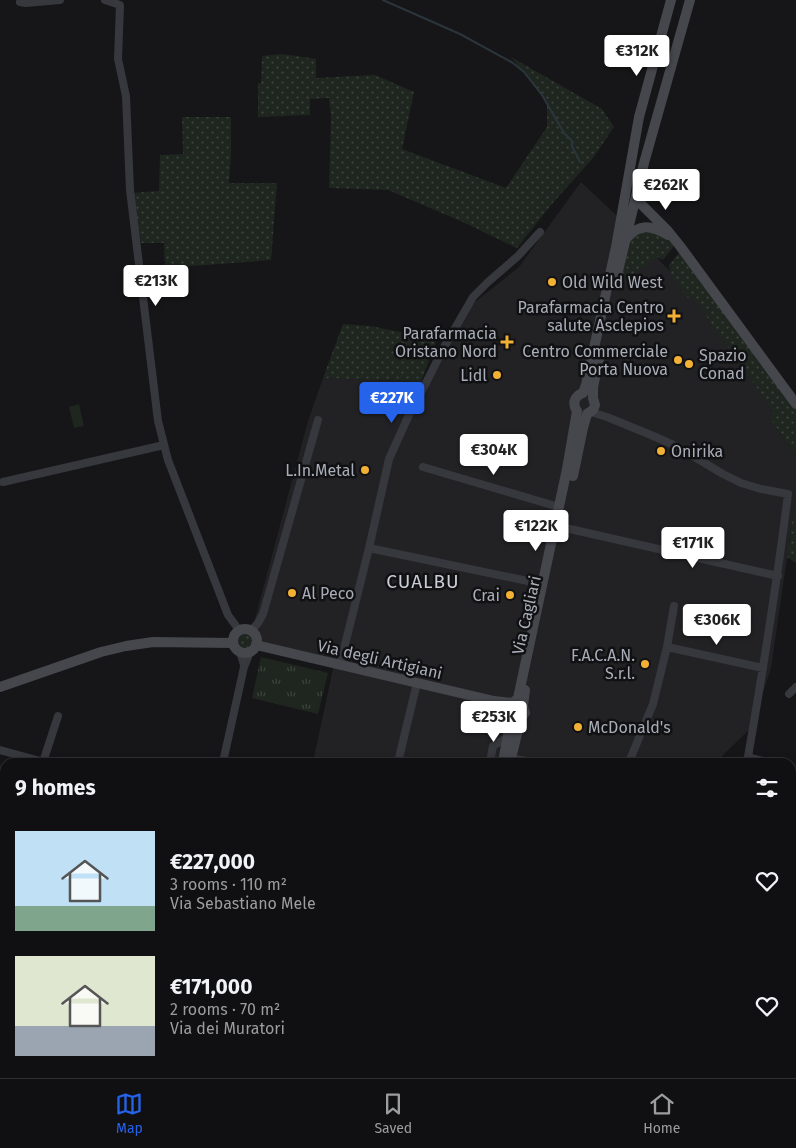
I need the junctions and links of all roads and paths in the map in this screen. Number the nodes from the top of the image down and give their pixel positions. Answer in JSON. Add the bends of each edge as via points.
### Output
{"nodes":[{"id":1,"x":60,"y":0,"type":"edge"},
{"id":2,"x":105,"y":0,"type":"edge"},
{"id":3,"x":671,"y":0,"type":"edge"},
{"id":4,"x":690,"y":0,"type":"edge"},
{"id":5,"x":20,"y":2,"type":"dead end"},
{"id":6,"x":636,"y":195,"type":"junction"},
{"id":7,"x":540,"y":232,"type":"dead end"},
{"id":8,"x":674,"y":239,"type":"junction"},
{"id":9,"x":621,"y":245,"type":"junction"},
{"id":10,"x":796,"y":404,"type":"edge"},
{"id":11,"x":588,"y":405,"type":"junction"},
{"id":12,"x":318,"y":420,"type":"dead end"},
{"id":13,"x":164,"y":445,"type":"junction"},
{"id":14,"x":423,"y":467,"type":"dead end"},
{"id":15,"x":3,"y":482,"type":"dead end"},
{"id":16,"x":559,"y":507,"type":"junction"},
{"id":17,"x":561,"y":527,"type":"junction"},
{"id":18,"x":369,"y":548,"type":"junction"},
{"id":19,"x":778,"y":576,"type":"junction"},
{"id":20,"x":542,"y":584,"type":"junction"},
{"id":21,"x":674,"y":606,"type":"dead end"},
{"id":22,"x":240,"y":630,"type":"junction"},
{"id":23,"x":251,"y":631,"type":"junction"},
{"id":24,"x":232,"y":643,"type":"junction"},
{"id":25,"x":667,"y":647,"type":"junction"},
{"id":26,"x":249,"y":650,"type":"junction"},
{"id":27,"x":340,"y":665,"type":"junction"},
{"id":28,"x":763,"y":668,"type":"junction"},
{"id":29,"x":417,"y":683,"type":"junction"},
{"id":30,"x":0,"y":687,"type":"edge"},
{"id":31,"x":796,"y":687,"type":"edge"},
{"id":32,"x":788,"y":694,"type":"dead end"},
{"id":33,"x":497,"y":702,"type":"junction"},
{"id":34,"x":517,"y":704,"type":"junction"},
{"id":35,"x":58,"y":716,"type":"dead end"},
{"id":36,"x":513,"y":717,"type":"junction"},
{"id":37,"x":508,"y":737,"type":"junction"},
{"id":38,"x":0,"y":750,"type":"edge"},
{"id":39,"x":29,"y":758,"type":"edge"},
{"id":40,"x":45,"y":758,"type":"edge"},
{"id":41,"x":224,"y":758,"type":"edge"},
{"id":42,"x":399,"y":758,"type":"edge"},
{"id":43,"x":491,"y":758,"type":"edge"},
{"id":44,"x":508,"y":758,"type":"edge"},
{"id":45,"x":508,"y":758,"type":"edge"},
{"id":46,"x":631,"y":758,"type":"edge"},
{"id":47,"x":746,"y":758,"type":"edge"}],
"edges":[{"from":1,"to":5,"type":"street"},
{"from":2,"to":13,"type":"street","via":[[120,5],[118,59],[126,96],[130,190],[158,421]]},
{"from":3,"to":9,"type":"main road","via":[[639,118]]},
{"from":4,"to":6,"type":"main road"},
{"from":6,"to":8,"type":"main road"},
{"from":6,"to":9,"type":"main road"},
{"from":7,"to":18,"type":"street","via":[[473,297],[443,349],[389,459]]},
{"from":8,"to":9,"type":"main road","via":[[659,230],[644,227],[634,230]]},
{"from":8,"to":10,"type":"main road"},
{"from":9,"to":11,"type":"main road","name":"Via Cagliari","via":[[586,385]]},
{"from":11,"to":16,"type":"main road","name":"Via Cagliari"},
{"from":11,"to":17,"type":"main road","name":"Via Cagliari"},
{"from":11,"to":19,"type":"street","via":[[678,447],[733,480],[788,494]]},
{"from":12,"to":23,"type":"street","via":[[263,614]]},
{"from":13,"to":15,"type":"street"},
{"from":13,"to":22,"type":"street","via":[[228,615]]},
{"from":14,"to":16,"type":"street"},
{"from":16,"to":20,"type":"main road","name":"Via Cagliari"},
{"from":17,"to":19,"type":"street"},
{"from":17,"to":34,"type":"main road","name":"Via Cagliari","via":[[528,674]]},
{"from":18,"to":20,"type":"street"},
{"from":18,"to":27,"type":"street"},
{"from":19,"to":28,"type":"street"},
{"from":20,"to":34,"type":"main road","name":"Via Cagliari"},
{"from":21,"to":25,"type":"street"},
{"from":22,"to":23,"type":"main road"},
{"from":22,"to":24,"type":"main road"},
{"from":23,"to":26,"type":"main road","via":[[256,637]]},
{"from":24,"to":26,"type":"main road","via":[[235,649]]},
{"from":24,"to":30,"type":"main road","via":[[153,642],[126,646]]},
{"from":25,"to":28,"type":"street"},
{"from":25,"to":46,"type":"street","via":[[653,704]]},
{"from":26,"to":27,"type":"main road","name":"Via degli Artigiani"},
{"from":26,"to":41,"type":"street"},
{"from":27,"to":29,"type":"main road","name":"Via degli Artigiani"},
{"from":28,"to":47,"type":"street"},
{"from":29,"to":33,"type":"main road","name":"Via degli Artigiani"},
{"from":29,"to":42,"type":"street"},
{"from":31,"to":32,"type":"street"},
{"from":33,"to":34,"type":"main road","name":"Via degli Artigiani"},
{"from":33,"to":36,"type":"main road"},
{"from":34,"to":36,"type":"main road","name":"Via Cagliari","via":[[508,708]]},
{"from":34,"to":36,"type":"main road","name":"Via Cagliari","via":[[525,713]]},
{"from":35,"to":40,"type":"street"},
{"from":36,"to":37,"type":"main road","name":"Via Cagliari"},
{"from":36,"to":44,"type":"main road","name":"Via Cagliari"},
{"from":37,"to":43,"type":"street","via":[[493,746]]},
{"from":37,"to":45,"type":"main road","name":"Via Cagliari"},
{"from":38,"to":39,"type":"street"}]}
